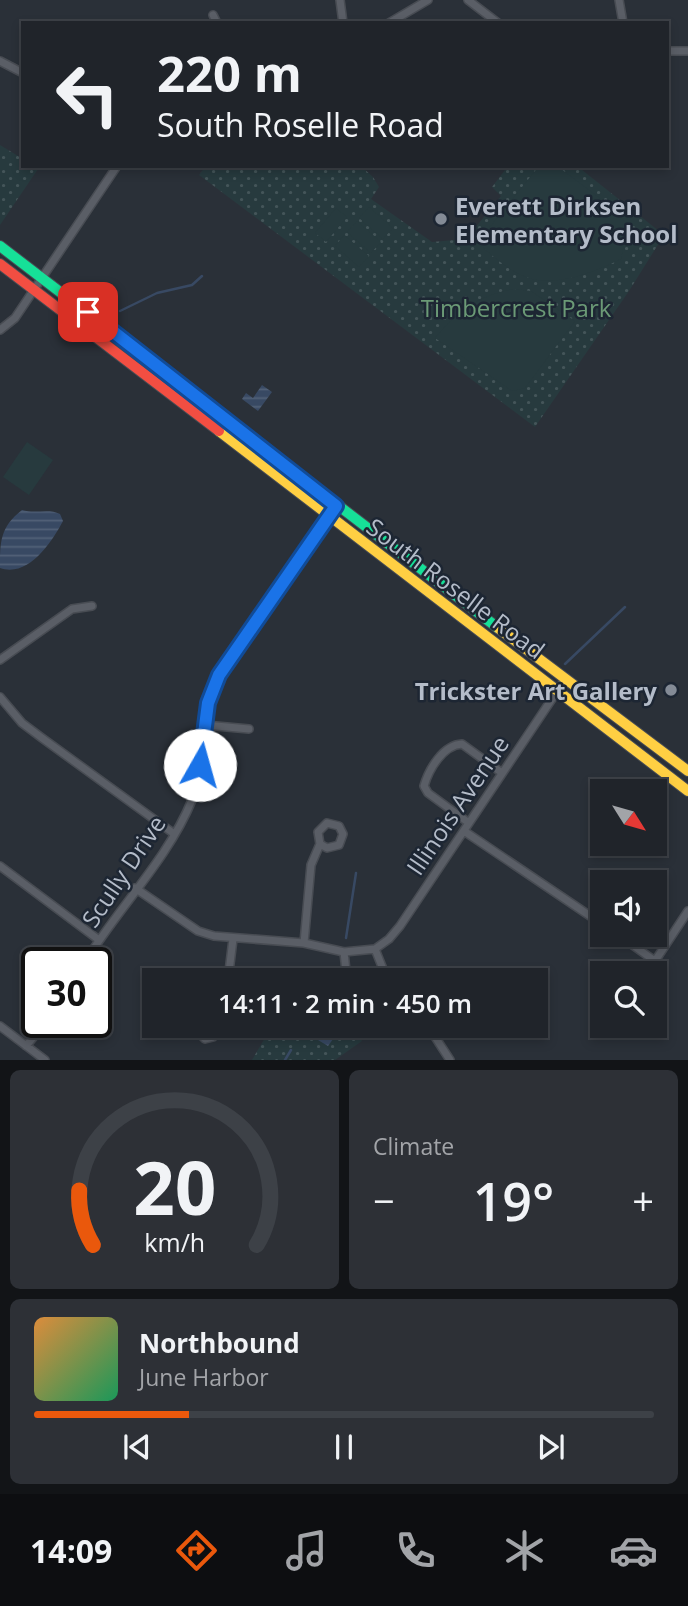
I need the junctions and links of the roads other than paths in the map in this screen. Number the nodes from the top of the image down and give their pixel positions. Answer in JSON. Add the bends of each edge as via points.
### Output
{"nodes":[{"id":1,"x":340,"y":0,"type":"edge"},
{"id":2,"x":428,"y":0,"type":"edge"},
{"id":3,"x":468,"y":0,"type":"edge"},
{"id":4,"x":619,"y":0,"type":"edge"},
{"id":5,"x":342,"y":21,"type":"edge"},
{"id":6,"x":392,"y":21,"type":"edge"},
{"id":7,"x":495,"y":21,"type":"edge"},
{"id":8,"x":623,"y":21,"type":"edge"},
{"id":9,"x":669,"y":51,"type":"edge"},
{"id":10,"x":688,"y":51,"type":"edge"},
{"id":11,"x":0,"y":61,"type":"edge"},
{"id":12,"x":21,"y":72,"type":"edge"},
{"id":13,"x":116,"y":168,"type":"edge"},
{"id":14,"x":0,"y":246,"type":"edge"},
{"id":15,"x":0,"y":264,"type":"edge"},
{"id":16,"x":43,"y":278,"type":"junction"},
{"id":17,"x":34,"y":290,"type":"junction"},
{"id":18,"x":0,"y":330,"type":"edge"},
{"id":19,"x":336,"y":506,"type":"junction"},
{"id":20,"x":328,"y":518,"type":"junction"},
{"id":21,"x":92,"y":606,"type":"dead end"},
{"id":22,"x":0,"y":660,"type":"edge"},
{"id":23,"x":566,"y":678,"type":"junction"},
{"id":24,"x":557,"y":691,"type":"junction"},
{"id":25,"x":0,"y":697,"type":"edge"},
{"id":26,"x":205,"y":725,"type":"junction"},
{"id":27,"x":249,"y":729,"type":"dead end"},
{"id":28,"x":688,"y":771,"type":"edge"},
{"id":29,"x":502,"y":773,"type":"junction"},
{"id":30,"x":688,"y":791,"type":"edge"},
{"id":31,"x":466,"y":827,"type":"junction"},
{"id":32,"x":173,"y":833,"type":"junction"},
{"id":33,"x":320,"y":844,"type":"dead end"},
{"id":34,"x":0,"y":866,"type":"edge"},
{"id":35,"x":135,"y":888,"type":"junction"},
{"id":36,"x":688,"y":911,"type":"edge"},
{"id":37,"x":590,"y":916,"type":"edge"},
{"id":38,"x":233,"y":939,"type":"junction"},
{"id":39,"x":99,"y":940,"type":"junction"},
{"id":40,"x":304,"y":943,"type":"junction"},
{"id":41,"x":667,"y":943,"type":"edge"},
{"id":42,"x":95,"y":947,"type":"edge"},
{"id":43,"x":635,"y":947,"type":"edge"},
{"id":44,"x":664,"y":947,"type":"edge"},
{"id":45,"x":375,"y":949,"type":"junction"},
{"id":46,"x":344,"y":952,"type":"junction"},
{"id":47,"x":229,"y":968,"type":"edge"},
{"id":48,"x":345,"y":968,"type":"edge"},
{"id":49,"x":383,"y":968,"type":"edge"},
{"id":50,"x":0,"y":1026,"type":"edge"},
{"id":51,"x":33,"y":1038,"type":"edge"},
{"id":52,"x":437,"y":1038,"type":"edge"},
{"id":53,"x":26,"y":1046,"type":"junction"},
{"id":54,"x":45,"y":1060,"type":"edge"},
{"id":55,"x":450,"y":1060,"type":"edge"}],
"edges":[{"from":1,"to":5,"type":"street"},
{"from":2,"to":6,"type":"street"},
{"from":3,"to":7,"type":"street"},
{"from":4,"to":8,"type":"street"},
{"from":9,"to":10,"type":"street"},
{"from":11,"to":12,"type":"street"},
{"from":13,"to":16,"type":"street"},
{"from":14,"to":16,"type":"main road","name":"South Roselle Road"},
{"from":15,"to":17,"type":"main road","name":"South Roselle Road"},
{"from":16,"to":17,"type":"street"},
{"from":16,"to":19,"type":"main road","name":"South Roselle Road"},
{"from":17,"to":18,"type":"street","via":[[15,318]]},
{"from":17,"to":20,"type":"main road","name":"South Roselle Road"},
{"from":19,"to":20,"type":"street","name":"Scully Drive"},
{"from":19,"to":23,"type":"main road","name":"South Roselle Road"},
{"from":20,"to":24,"type":"main road","name":"South Roselle Road"},
{"from":20,"to":26,"type":"street","name":"Scully Drive","via":[[219,675]]},
{"from":21,"to":22,"type":"street","via":[[72,609]]},
{"from":23,"to":24,"type":"street","name":"Illinois Avenue"},
{"from":23,"to":28,"type":"main road","name":"South Roselle Road"},
{"from":24,"to":29,"type":"street","name":"Illinois Avenue"},
{"from":24,"to":30,"type":"main road","name":"South Roselle Road"},
{"from":25,"to":32,"type":"street","via":[[22,723]]},
{"from":26,"to":27,"type":"street"},
{"from":26,"to":32,"type":"street","name":"Scully Drive","via":[[198,781]]},
{"from":29,"to":31,"type":"street","name":"Illinois Avenue"},
{"from":29,"to":31,"type":"street","via":[[462,744],[447,749],[427,776],[424,786],[428,793]]},
{"from":31,"to":37,"type":"street"},
{"from":31,"to":45,"type":"street","name":"Illinois Avenue","via":[[400,926]]},
{"from":32,"to":35,"type":"street","name":"Scully Drive"},
{"from":33,"to":40,"type":"street","via":[[311,866]]},
{"from":34,"to":39,"type":"street"},
{"from":35,"to":38,"type":"street","via":[[198,931]]},
{"from":35,"to":39,"type":"street","name":"Scully Drive"},
{"from":36,"to":41,"type":"street"},
{"from":38,"to":40,"type":"street"},
{"from":38,"to":47,"type":"street"},
{"from":39,"to":42,"type":"street","name":"Scully Drive"},
{"from":40,"to":46,"type":"street"},
{"from":43,"to":44,"type":"street","via":[[655,961]]},
{"from":45,"to":46,"type":"street"},
{"from":45,"to":49,"type":"street"},
{"from":46,"to":48,"type":"street"},
{"from":50,"to":53,"type":"street"},
{"from":51,"to":53,"type":"street"},
{"from":52,"to":55,"type":"street"},
{"from":53,"to":54,"type":"street"}]}
